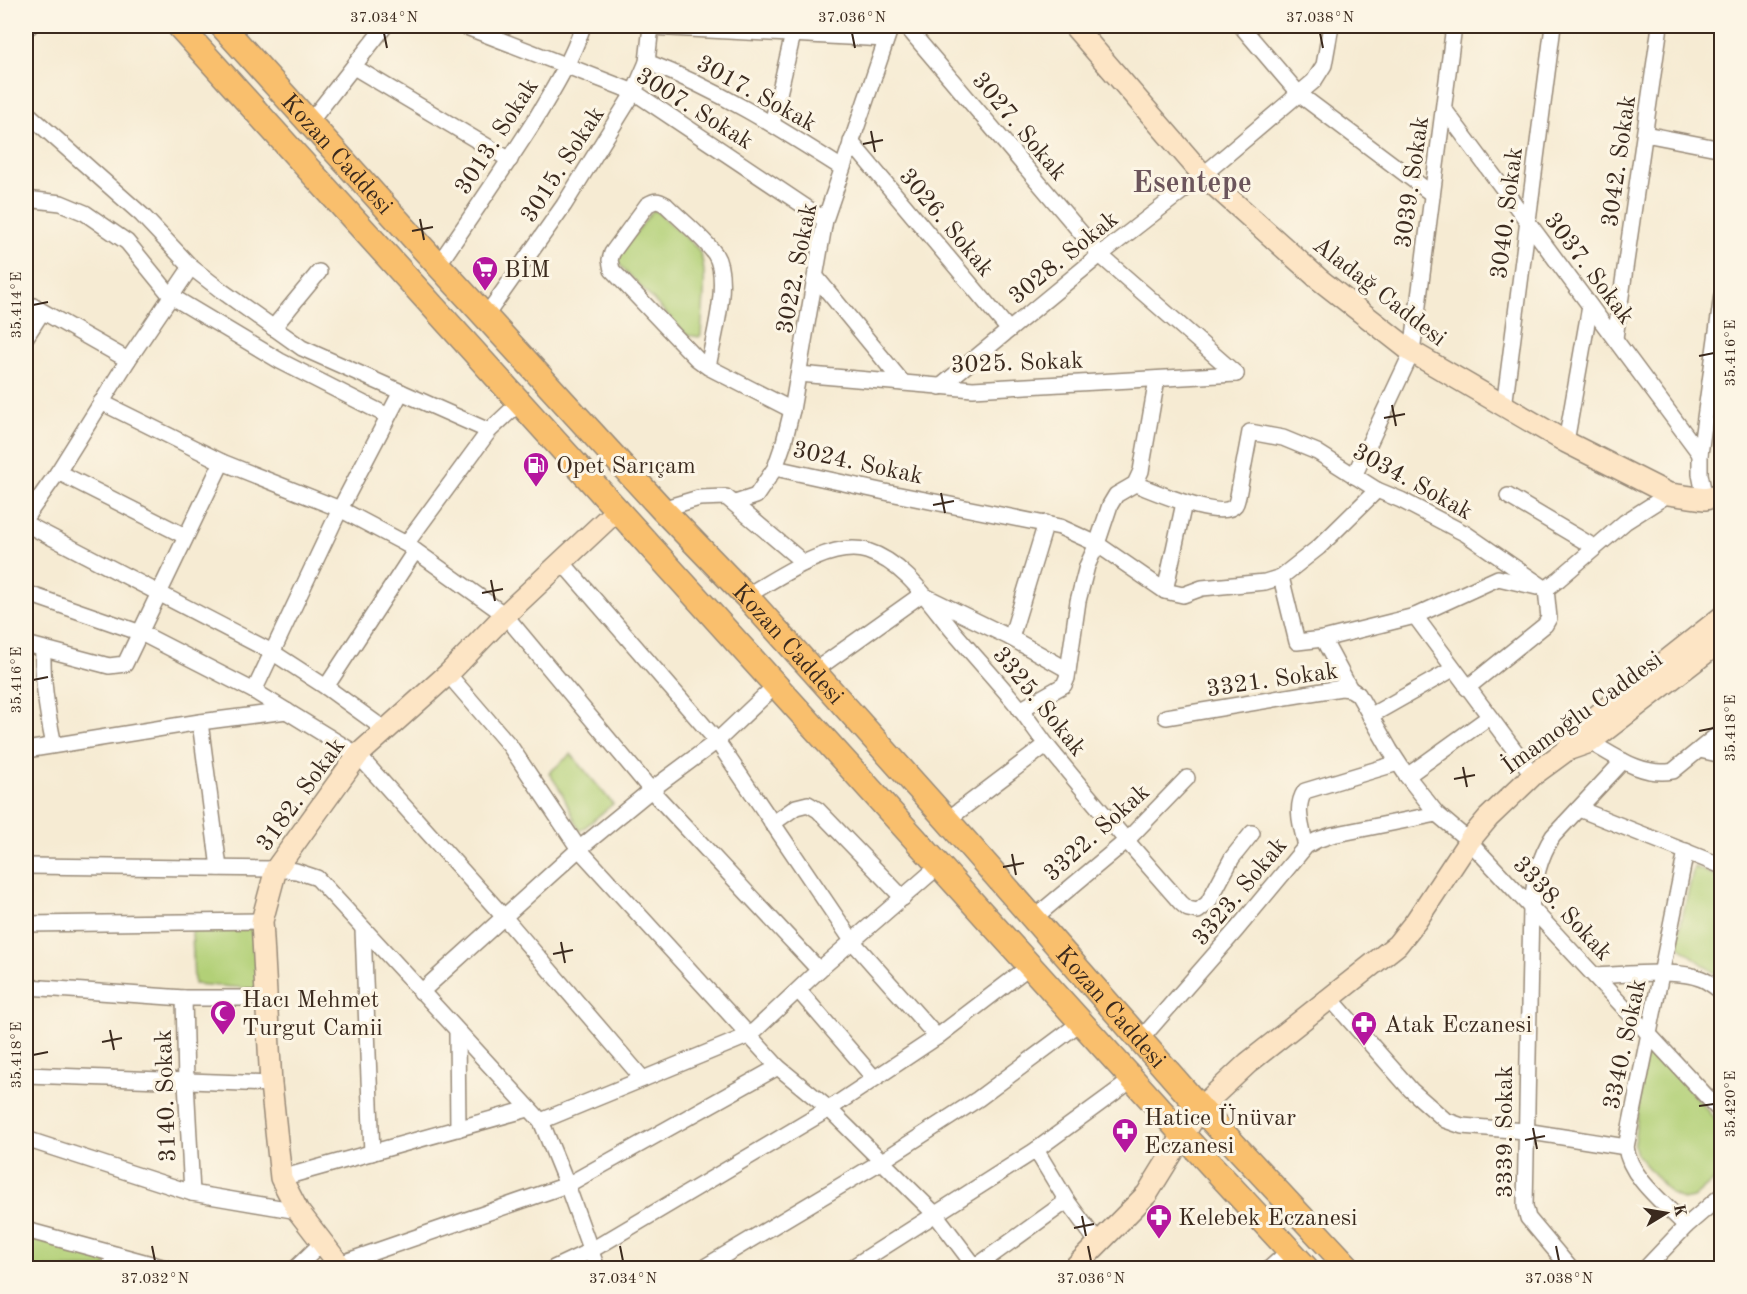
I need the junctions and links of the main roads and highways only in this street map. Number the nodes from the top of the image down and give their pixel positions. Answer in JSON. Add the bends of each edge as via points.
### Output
{"nodes":[{"id":1,"x":179,"y":26,"type":"edge"},
{"id":2,"x":1077,"y":26,"type":"edge"},
{"id":3,"x":230,"y":28,"type":"edge"},
{"id":4,"x":1713,"y":497,"type":"edge"},
{"id":5,"x":618,"y":508,"type":"junction"},
{"id":6,"x":1722,"y":617,"type":"edge"},
{"id":7,"x":1722,"y":640,"type":"edge"},
{"id":8,"x":1567,"y":750,"type":"junction"},
{"id":9,"x":1200,"y":1108,"type":"junction"},
{"id":10,"x":1184,"y":1136,"type":"junction"},
{"id":11,"x":340,"y":1266,"type":"edge"},
{"id":12,"x":1074,"y":1269,"type":"edge"},
{"id":13,"x":1306,"y":1269,"type":"edge"},
{"id":14,"x":1349,"y":1269,"type":"edge"}],
"edges":[{"from":1,"to":5,"type":"highway","name":"Kozan Caddesi"},
{"from":2,"to":4,"type":"main road","name":"Aladağ Caddesi","via":[[1203,175],[1320,279],[1412,352],[1504,407],[1669,494]]},
{"from":3,"to":9,"type":"highway","name":"Kozan Caddesi","via":[[485,317],[747,596]]},
{"from":5,"to":10,"type":"highway","name":"Kozan Caddesi"},
{"from":5,"to":11,"type":"main road","name":"3182. Sokak","via":[[448,674],[358,755],[276,869],[262,921],[280,1178],[298,1211]]},
{"from":6,"to":8,"type":"main road","via":[[1578,731]]},
{"from":7,"to":8,"type":"main road","name":"İmamoğlu Caddesi","via":[[1590,742]]},
{"from":8,"to":9,"type":"main road","name":"İmamoğlu Caddesi","via":[[1503,801],[1469,841],[1397,945],[1248,1063]]},
{"from":9,"to":10,"type":"main road","name":"İmamoğlu Caddesi"},
{"from":9,"to":14,"type":"highway","name":"Kozan Caddesi"},
{"from":10,"to":12,"type":"main road","name":"İmamoğlu Caddesi","via":[[1147,1194]]},
{"from":10,"to":13,"type":"highway","name":"Kozan Caddesi"}]}
